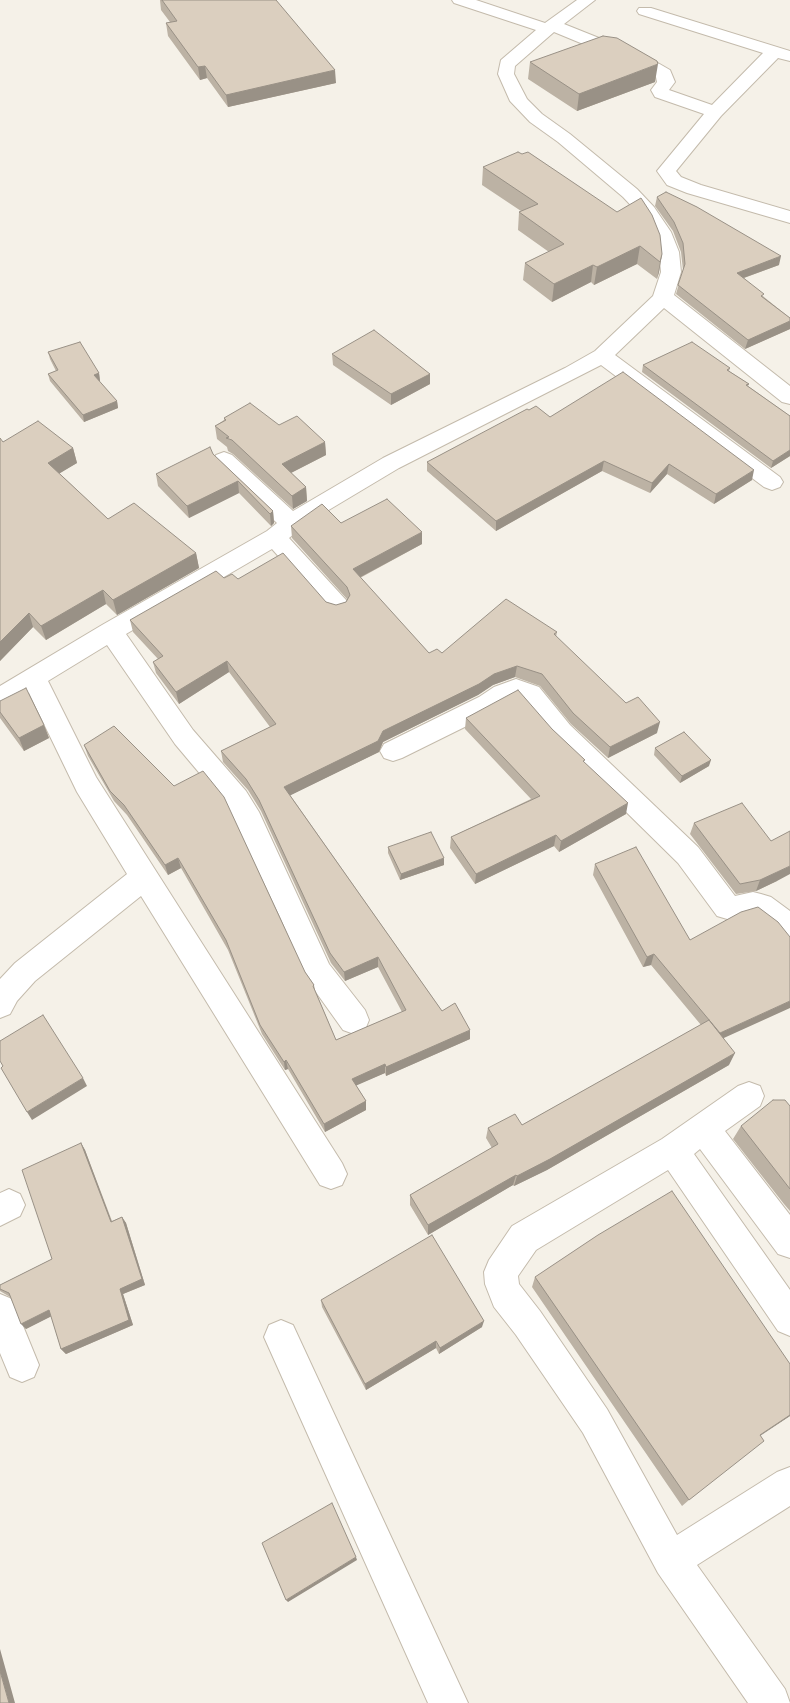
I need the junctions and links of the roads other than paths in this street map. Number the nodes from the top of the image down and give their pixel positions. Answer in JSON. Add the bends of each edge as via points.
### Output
{"nodes":[{"id":1,"x":460,"y":0,"type":"edge"},
{"id":2,"x":587,"y":0,"type":"edge"},
{"id":3,"x":645,"y":12,"type":"dead end"},
{"id":4,"x":550,"y":27,"type":"junction"},
{"id":5,"x":782,"y":54,"type":"edge"},
{"id":6,"x":715,"y":112,"type":"junction"},
{"id":7,"x":790,"y":217,"type":"edge"},
{"id":8,"x":663,"y":297,"type":"junction"},
{"id":9,"x":602,"y":356,"type":"junction"},
{"id":10,"x":790,"y":397,"type":"edge"},
{"id":11,"x":224,"y":460,"type":"dead end"},
{"id":12,"x":772,"y":482,"type":"dead end"},
{"id":13,"x":284,"y":530,"type":"junction"},
{"id":14,"x":337,"y":606,"type":"edge"},
{"id":15,"x":110,"y":631,"type":"junction"},
{"id":16,"x":34,"y":678,"type":"junction"},
{"id":17,"x":0,"y":698,"type":"edge"},
{"id":18,"x":393,"y":751,"type":"dead end"},
{"id":19,"x":145,"y":876,"type":"junction"},
{"id":20,"x":790,"y":927,"type":"edge"},
{"id":21,"x":0,"y":1005,"type":"edge"},
{"id":22,"x":354,"y":1020,"type":"dead end"},
{"id":23,"x":749,"y":1096,"type":"dead end"},
{"id":24,"x":703,"y":1128,"type":"junction"},
{"id":25,"x":673,"y":1150,"type":"junction"},
{"id":26,"x":331,"y":1174,"type":"dead end"},
{"id":27,"x":790,"y":1242,"type":"edge"},
{"id":28,"x":0,"y":1311,"type":"edge"},
{"id":29,"x":790,"y":1319,"type":"edge"},
{"id":30,"x":280,"y":1337,"type":"dead end"},
{"id":31,"x":22,"y":1365,"type":"dead end"},
{"id":32,"x":790,"y":1484,"type":"edge"},
{"id":33,"x":671,"y":1560,"type":"junction"},
{"id":34,"x":448,"y":1703,"type":"edge"},
{"id":35,"x":771,"y":1703,"type":"edge"}],
"edges":[{"from":1,"to":4,"type":"street"},
{"from":2,"to":4,"type":"street"},
{"from":3,"to":5,"type":"street"},
{"from":4,"to":6,"type":"street","via":[[606,47],[619,48],[664,74],[666,82],[661,93]]},
{"from":4,"to":8,"type":"street","via":[[507,64],[506,74],[519,101],[536,118],[630,193],[647,211],[669,252],[671,272]]},
{"from":5,"to":6,"type":"street"},
{"from":6,"to":7,"type":"street","via":[[666,171],[674,181],[694,189]]},
{"from":8,"to":9,"type":"street"},
{"from":8,"to":10,"type":"street"},
{"from":9,"to":12,"type":"street"},
{"from":9,"to":13,"type":"street","via":[[392,463],[304,514]]},
{"from":11,"to":13,"type":"street"},
{"from":13,"to":14,"type":"street"},
{"from":13,"to":15,"type":"street"},
{"from":15,"to":16,"type":"street"},
{"from":15,"to":22,"type":"street","via":[[184,737],[237,799],[318,972]]},
{"from":16,"to":17,"type":"street"},
{"from":16,"to":19,"type":"street","via":[[86,784]]},
{"from":18,"to":20,"type":"street","via":[[503,694],[516,689],[523,691],[537,701],[560,732],[688,855],[727,908],[761,906]]},
{"from":19,"to":21,"type":"street","via":[[25,972]]},
{"from":19,"to":26,"type":"street"},
{"from":23,"to":24,"type":"street"},
{"from":24,"to":25,"type":"street"},
{"from":24,"to":27,"type":"street"},
{"from":25,"to":29,"type":"street"},
{"from":25,"to":33,"type":"street","via":[[524,1238],[501,1272],[506,1295],[595,1421]]},
{"from":28,"to":31,"type":"street"},
{"from":30,"to":34,"type":"street"},
{"from":32,"to":33,"type":"street"},
{"from":33,"to":35,"type":"street"}]}
